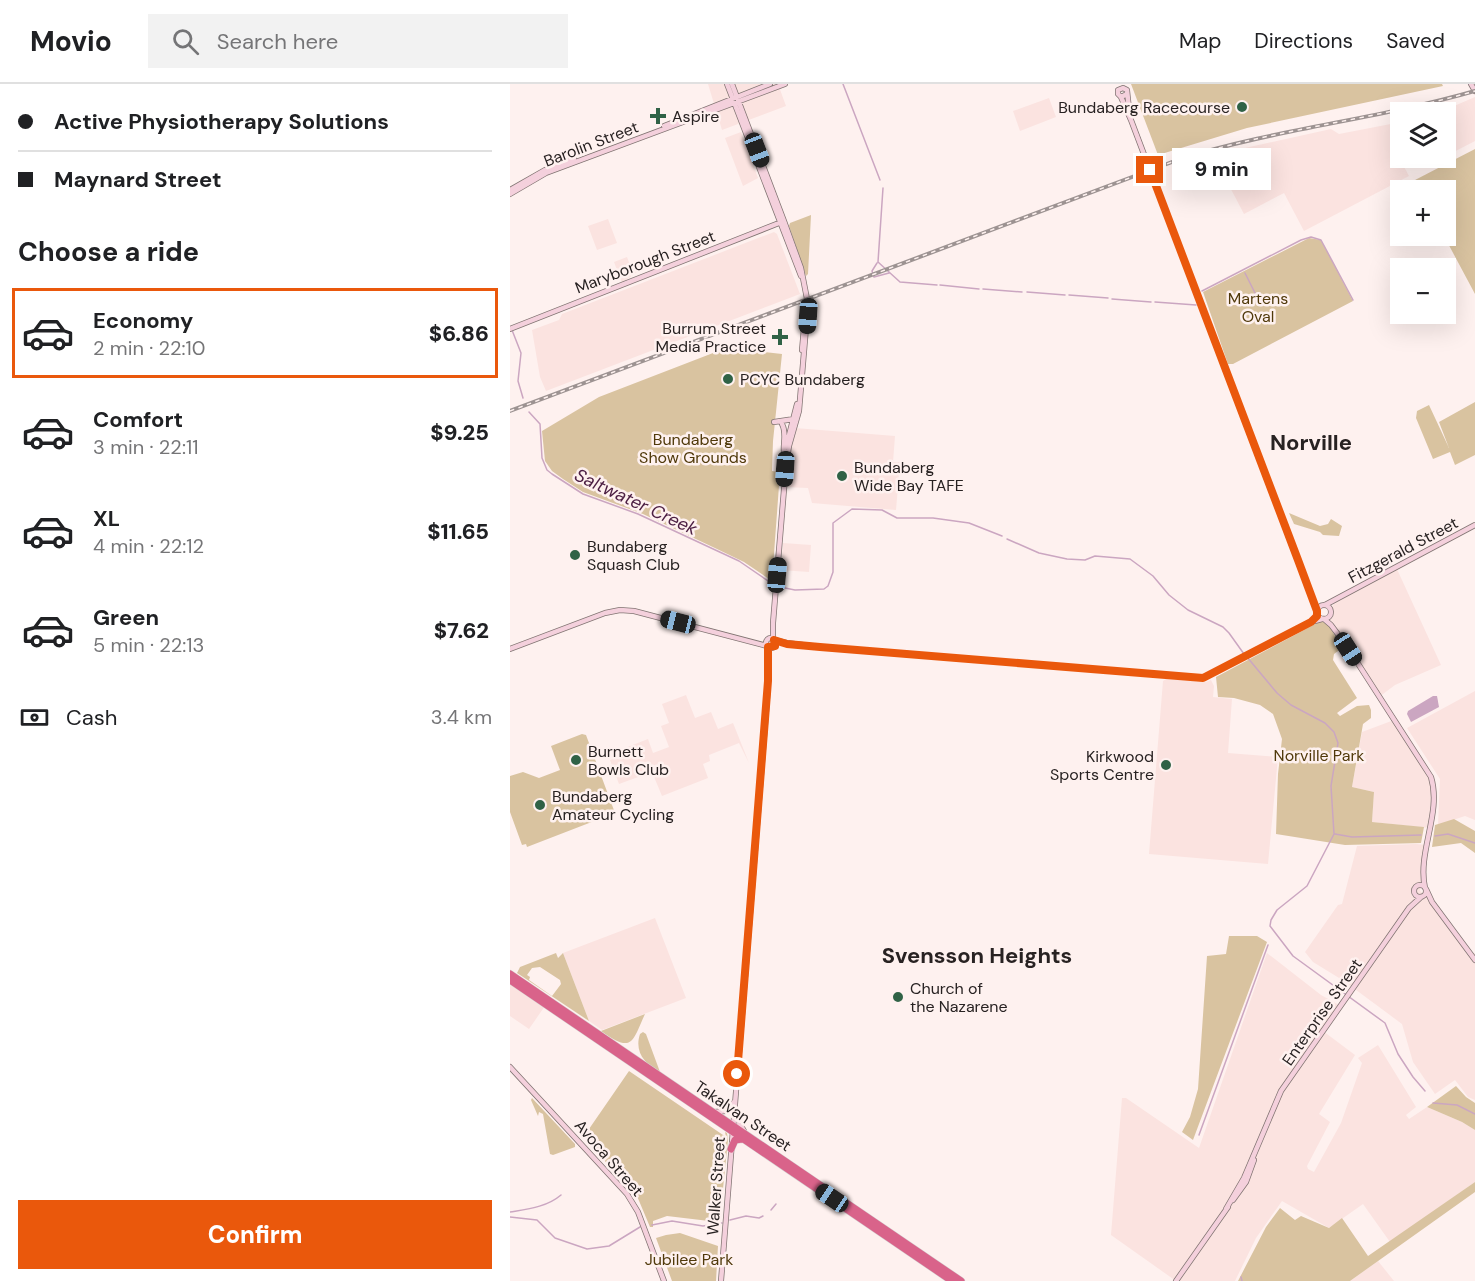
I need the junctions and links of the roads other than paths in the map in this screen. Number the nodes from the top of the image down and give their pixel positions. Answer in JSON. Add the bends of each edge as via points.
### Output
{"nodes":[{"id":1,"x":727,"y":84,"type":"edge"},
{"id":2,"x":732,"y":84,"type":"edge"},
{"id":3,"x":770,"y":84,"type":"edge"},
{"id":4,"x":785,"y":84,"type":"edge"},
{"id":5,"x":1116,"y":84,"type":"edge"},
{"id":6,"x":1471,"y":84,"type":"edge"},
{"id":7,"x":1123,"y":86,"type":"edge"},
{"id":8,"x":1118,"y":90,"type":"junction"},
{"id":9,"x":1475,"y":91,"type":"edge"},
{"id":10,"x":1127,"y":94,"type":"junction"},
{"id":11,"x":1121,"y":97,"type":"junction"},
{"id":12,"x":735,"y":100,"type":"junction"},
{"id":13,"x":1131,"y":120,"type":"junction"},
{"id":14,"x":510,"y":192,"type":"edge"},
{"id":15,"x":779,"y":223,"type":"junction"},
{"id":16,"x":803,"y":281,"type":"junction"},
{"id":17,"x":807,"y":300,"type":"junction"},
{"id":18,"x":510,"y":327,"type":"edge"},
{"id":19,"x":794,"y":419,"type":"junction"},
{"id":20,"x":774,"y":422,"type":"dead end"},
{"id":21,"x":782,"y":424,"type":"dead end"},
{"id":22,"x":793,"y":427,"type":"junction"},
{"id":23,"x":785,"y":462,"type":"junction"},
{"id":24,"x":1475,"y":525,"type":"edge"},
{"id":25,"x":1311,"y":595,"type":"junction"},
{"id":26,"x":1342,"y":596,"type":"junction"},
{"id":27,"x":1324,"y":605,"type":"junction"},
{"id":28,"x":1317,"y":613,"type":"junction"},
{"id":29,"x":1331,"y":613,"type":"junction"},
{"id":30,"x":1323,"y":619,"type":"junction"},
{"id":31,"x":1311,"y":622,"type":"junction"},
{"id":32,"x":771,"y":643,"type":"junction"},
{"id":33,"x":1346,"y":645,"type":"junction"},
{"id":34,"x":510,"y":649,"type":"edge"},
{"id":35,"x":1424,"y":870,"type":"junction"},
{"id":36,"x":1416,"y":886,"type":"junction"},
{"id":37,"x":1426,"y":889,"type":"junction"},
{"id":38,"x":1414,"y":894,"type":"junction"},
{"id":39,"x":1422,"y":897,"type":"junction"},
{"id":40,"x":1432,"y":902,"type":"junction"},
{"id":41,"x":1409,"y":908,"type":"junction"},
{"id":42,"x":1475,"y":960,"type":"edge"},
{"id":43,"x":510,"y":974,"type":"edge"},
{"id":44,"x":510,"y":981,"type":"edge"},
{"id":45,"x":510,"y":1067,"type":"edge"},
{"id":46,"x":735,"y":1093,"type":"junction"},
{"id":47,"x":735,"y":1102,"type":"junction"},
{"id":48,"x":712,"y":1111,"type":"junction"},
{"id":49,"x":732,"y":1128,"type":"junction"},
{"id":50,"x":746,"y":1137,"type":"junction"},
{"id":51,"x":731,"y":1149,"type":"junction"},
{"id":52,"x":664,"y":1281,"type":"edge"},
{"id":53,"x":721,"y":1281,"type":"edge"},
{"id":54,"x":952,"y":1281,"type":"edge"},
{"id":55,"x":961,"y":1281,"type":"edge"},
{"id":56,"x":1176,"y":1281,"type":"edge"}],
"edges":[{"from":1,"to":12,"type":"street","name":"Walker Street"},
{"from":2,"to":12,"type":"street","name":"Walker Street"},
{"from":3,"to":12,"type":"street","name":"Barolin Street"},
{"from":4,"to":12,"type":"street","name":"Barolin Street"},
{"from":5,"to":8,"type":"street"},
{"from":6,"to":9,"type":"street"},
{"from":7,"to":8,"type":"street"},
{"from":7,"to":10,"type":"street"},
{"from":8,"to":11,"type":"street"},
{"from":10,"to":11,"type":"street"},
{"from":10,"to":13,"type":"street"},
{"from":11,"to":13,"type":"street"},
{"from":12,"to":14,"type":"street","name":"Barolin Street","via":[[545,170]]},
{"from":12,"to":15,"type":"street","name":"Walker Street"},
{"from":12,"to":16,"type":"street","name":"Walker Street","via":[[784,221]]},
{"from":13,"to":25,"type":"street"},
{"from":15,"to":16,"type":"street","name":"Walker Street"},
{"from":15,"to":18,"type":"street","name":"Maryborough Street"},
{"from":16,"to":17,"type":"street","name":"Walker Street"},
{"from":17,"to":19,"type":"street","name":"Walker Street"},
{"from":17,"to":22,"type":"street","name":"Walker Street","via":[[801,399]]},
{"from":19,"to":20,"type":"street"},
{"from":19,"to":22,"type":"street","name":"Walker Street"},
{"from":21,"to":23,"type":"street"},
{"from":22,"to":23,"type":"street","name":"Walker Street"},
{"from":23,"to":32,"type":"street","name":"Walker Street"},
{"from":24,"to":26,"type":"street","name":"Fitzgerald Street"},
{"from":25,"to":27,"type":"street"},
{"from":25,"to":28,"type":"street"},
{"from":26,"to":27,"type":"street","name":"Fitzgerald Street"},
{"from":26,"to":29,"type":"street","name":"Fitzgerald Street"},
{"from":27,"to":28,"type":"street","name":"Fitzgerald Street"},
{"from":27,"to":29,"type":"street"},
{"from":28,"to":30,"type":"street"},
{"from":28,"to":31,"type":"street","name":"Fitzgerald Street"},
{"from":29,"to":30,"type":"street"},
{"from":29,"to":33,"type":"street"},
{"from":30,"to":31,"type":"street"},
{"from":30,"to":33,"type":"street"},
{"from":31,"to":32,"type":"street","via":[[1201,678]]},
{"from":32,"to":34,"type":"street","via":[[620,610]]},
{"from":32,"to":46,"type":"street","name":"Walker Street"},
{"from":33,"to":35,"type":"street","via":[[1431,777],[1434,798]]},
{"from":35,"to":36,"type":"street"},
{"from":35,"to":37,"type":"street"},
{"from":36,"to":37,"type":"street"},
{"from":36,"to":38,"type":"street"},
{"from":37,"to":39,"type":"street"},
{"from":37,"to":40,"type":"street"},
{"from":38,"to":39,"type":"street"},
{"from":38,"to":41,"type":"street","name":"Enterprise Street"},
{"from":39,"to":40,"type":"street"},
{"from":39,"to":41,"type":"street","name":"Enterprise Street"},
{"from":40,"to":42,"type":"street"},
{"from":41,"to":56,"type":"street","name":"Enterprise Street","via":[[1281,1090],[1246,1182]]},
{"from":43,"to":48,"type":"highway","name":"Takalvan Street"},
{"from":44,"to":49,"type":"highway","name":"Takalvan Street"},
{"from":45,"to":52,"type":"street","name":"Avoca Street","via":[[627,1194],[638,1212]]},
{"from":46,"to":47,"type":"street","name":"Walker Street"},
{"from":46,"to":48,"type":"street","via":[[728,1110]]},
{"from":47,"to":49,"type":"street","name":"Walker Street"},
{"from":47,"to":50,"type":"street","via":[[737,1119]]},
{"from":48,"to":49,"type":"highway","name":"Takalvan Street"},
{"from":49,"to":50,"type":"highway","name":"Takalvan Street"},
{"from":49,"to":51,"type":"street","name":"Walker Street"},
{"from":50,"to":51,"type":"highway","via":[[735,1140]]},
{"from":50,"to":54,"type":"highway","name":"Takalvan Street"},
{"from":50,"to":55,"type":"highway","name":"Takalvan Street"},
{"from":51,"to":53,"type":"street","name":"Walker Street"}]}
